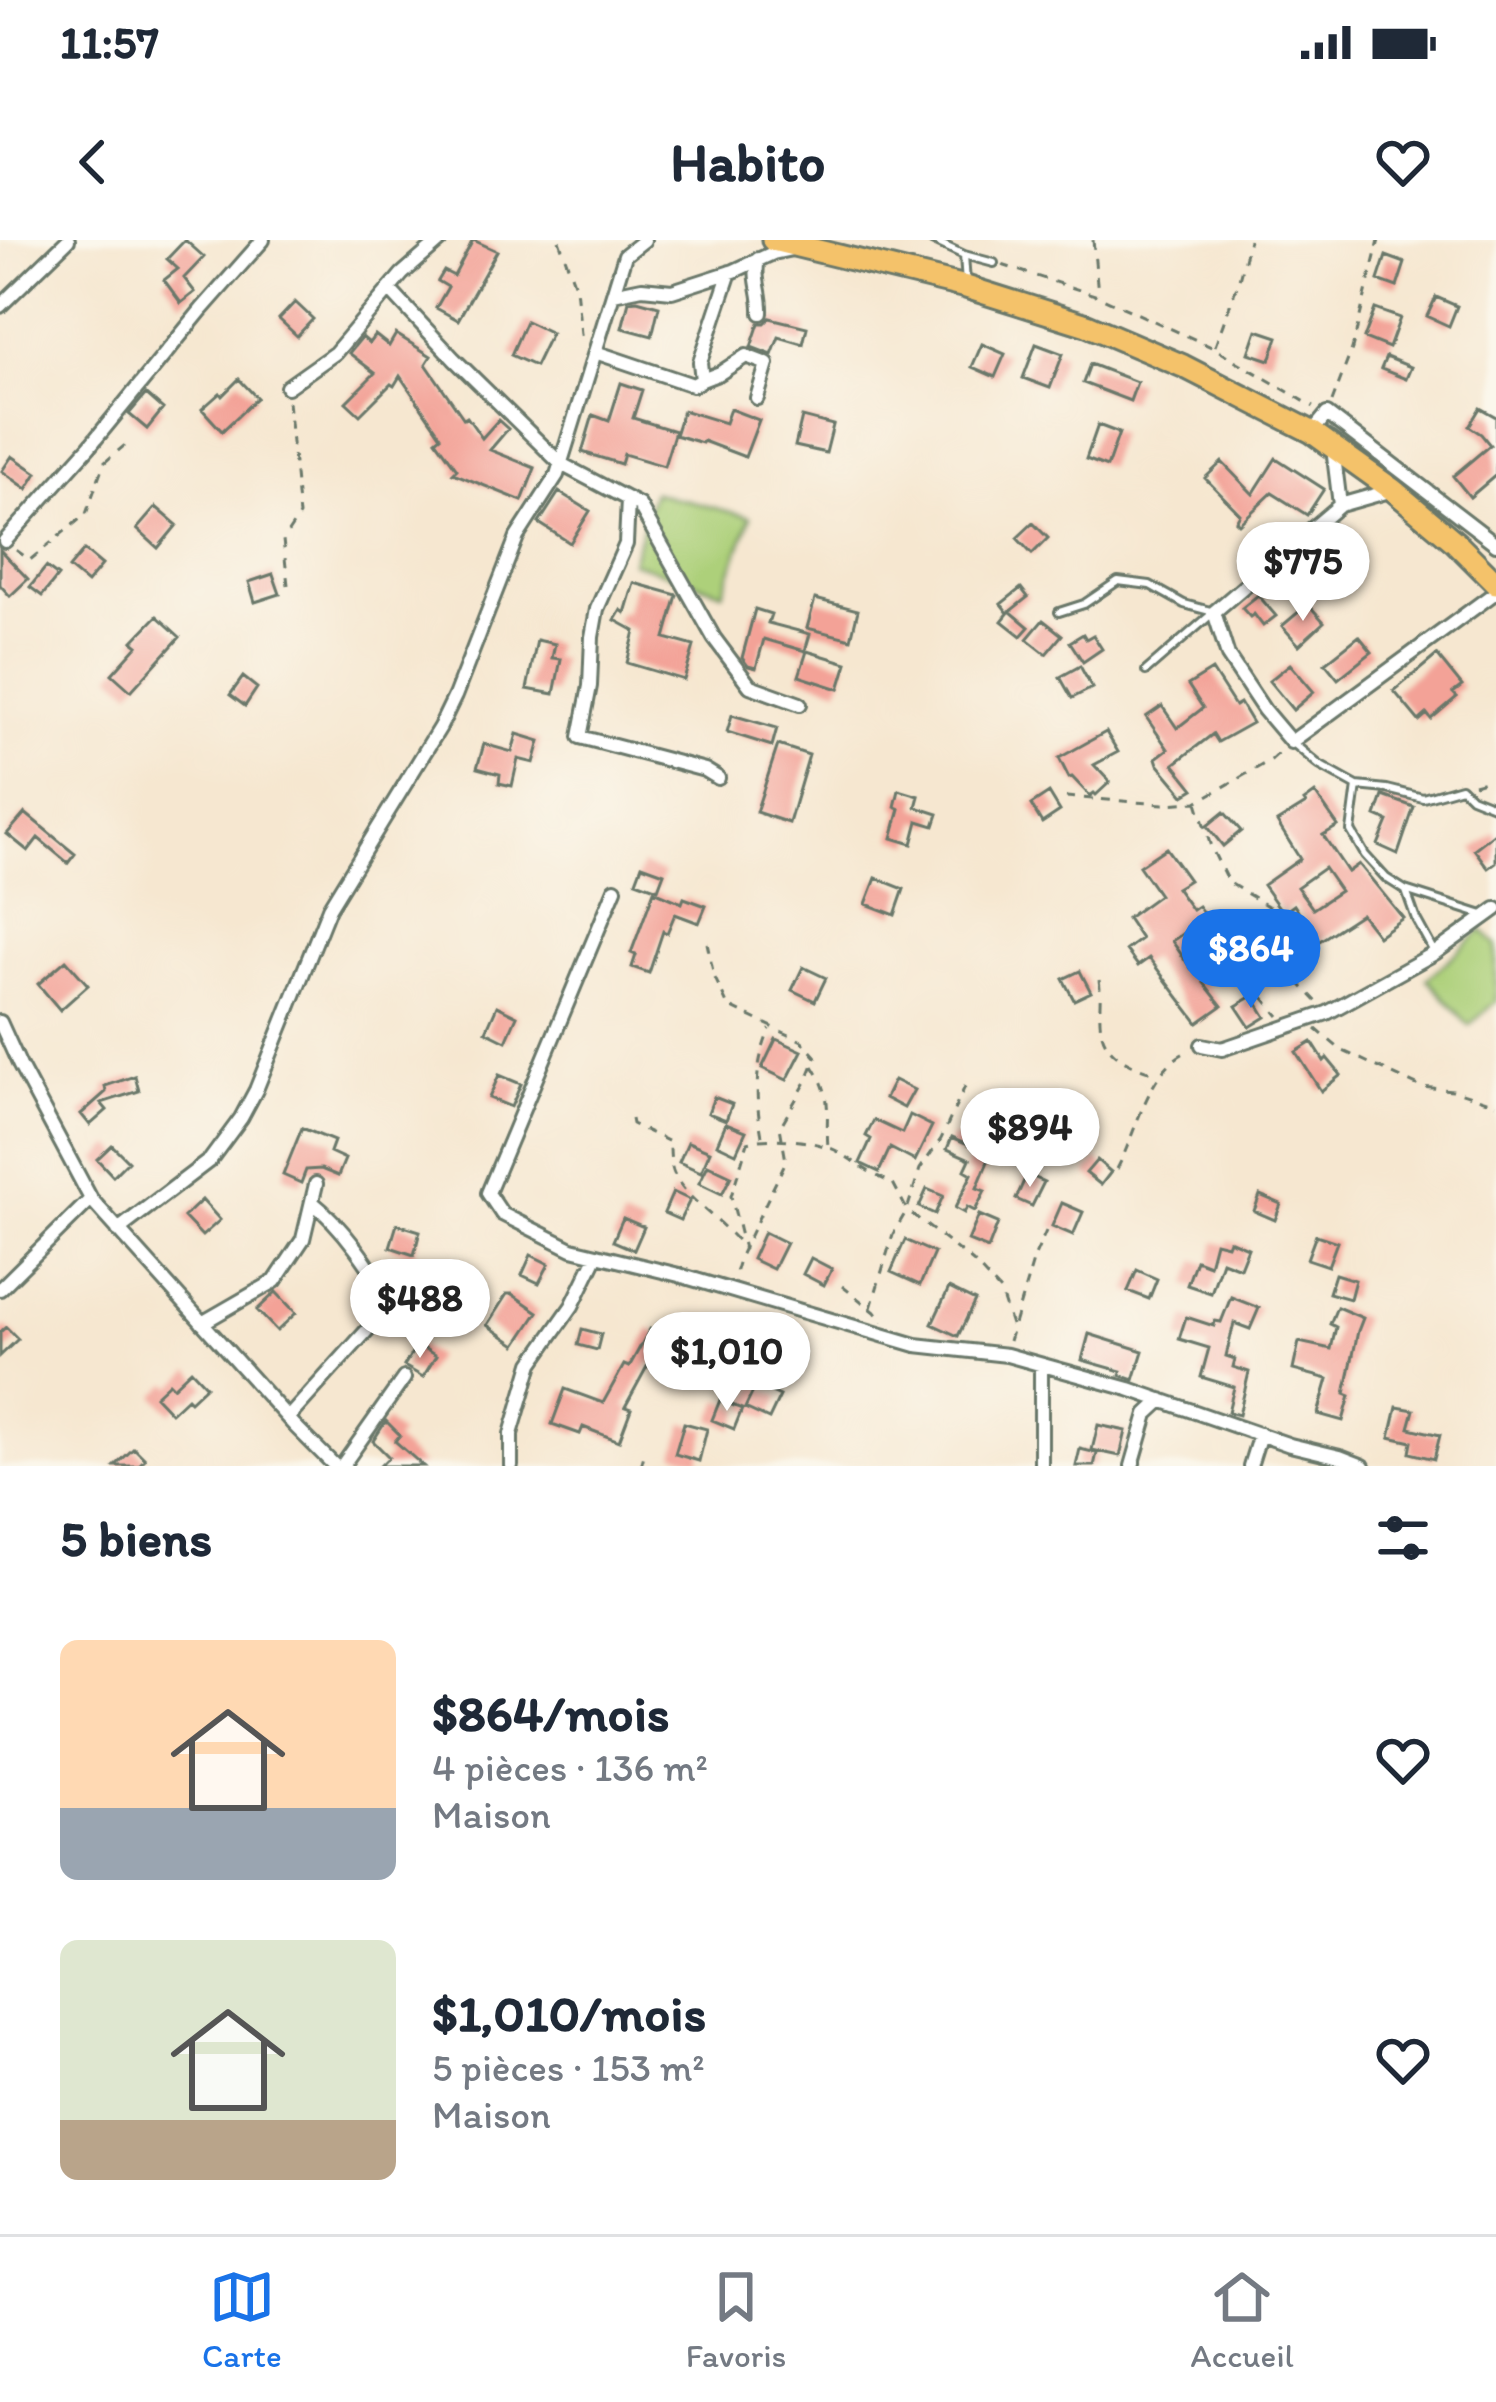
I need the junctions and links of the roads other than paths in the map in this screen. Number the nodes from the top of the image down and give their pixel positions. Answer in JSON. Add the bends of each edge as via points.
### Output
{"nodes":[{"id":1,"x":68,"y":240,"type":"edge"},
{"id":2,"x":263,"y":240,"type":"edge"},
{"id":3,"x":441,"y":240,"type":"edge"},
{"id":4,"x":644,"y":240,"type":"edge"},
{"id":5,"x":772,"y":240,"type":"edge"},
{"id":6,"x":932,"y":240,"type":"edge"},
{"id":7,"x":800,"y":248,"type":"junction"},
{"id":8,"x":856,"y":249,"type":"edge"},
{"id":9,"x":964,"y":255,"type":"junction"},
{"id":10,"x":758,"y":260,"type":"junction"},
{"id":11,"x":994,"y":262,"type":"road end"},
{"id":12,"x":730,"y":272,"type":"junction"},
{"id":13,"x":966,"y":287,"type":"junction"},
{"id":14,"x":389,"y":289,"type":"junction"},
{"id":15,"x":613,"y":294,"type":"junction"},
{"id":16,"x":0,"y":306,"type":"edge"},
{"id":17,"x":760,"y":314,"type":"dead end"},
{"id":18,"x":596,"y":352,"type":"junction"},
{"id":19,"x":702,"y":380,"type":"junction"},
{"id":20,"x":286,"y":387,"type":"road end"},
{"id":21,"x":757,"y":398,"type":"dead end"},
{"id":22,"x":1312,"y":432,"type":"junction"},
{"id":23,"x":1333,"y":448,"type":"junction"},
{"id":24,"x":561,"y":464,"type":"junction"},
{"id":25,"x":1393,"y":490,"type":"junction"},
{"id":26,"x":628,"y":499,"type":"junction"},
{"id":27,"x":1340,"y":506,"type":"junction"},
{"id":28,"x":1494,"y":537,"type":"edge"},
{"id":29,"x":2,"y":540,"type":"edge"},
{"id":30,"x":1496,"y":588,"type":"edge"},
{"id":31,"x":1214,"y":612,"type":"junction"},
{"id":32,"x":1059,"y":613,"type":"dead end"},
{"id":33,"x":1146,"y":671,"type":"dead end"},
{"id":34,"x":800,"y":704,"type":"dead end"},
{"id":35,"x":1292,"y":742,"type":"junction"},
{"id":36,"x":718,"y":778,"type":"dead end"},
{"id":37,"x":1357,"y":786,"type":"junction"},
{"id":38,"x":1496,"y":807,"type":"edge"},
{"id":39,"x":615,"y":890,"type":"dead end"},
{"id":40,"x":1405,"y":890,"type":"junction"},
{"id":41,"x":1491,"y":912,"type":"edge"},
{"id":42,"x":1435,"y":953,"type":"junction"},
{"id":43,"x":0,"y":1022,"type":"edge"},
{"id":44,"x":1202,"y":1046,"type":"road end"},
{"id":45,"x":316,"y":1184,"type":"dead end"},
{"id":46,"x":91,"y":1199,"type":"junction"},
{"id":47,"x":312,"y":1202,"type":"junction"},
{"id":48,"x":118,"y":1230,"type":"junction"},
{"id":49,"x":597,"y":1255,"type":"junction"},
{"id":50,"x":0,"y":1288,"type":"edge"},
{"id":51,"x":202,"y":1323,"type":"junction"},
{"id":52,"x":1041,"y":1366,"type":"junction"},
{"id":53,"x":404,"y":1378,"type":"dead end"},
{"id":54,"x":1162,"y":1400,"type":"junction"},
{"id":55,"x":288,"y":1418,"type":"junction"},
{"id":56,"x":1260,"y":1434,"type":"junction"},
{"id":57,"x":339,"y":1466,"type":"edge"},
{"id":58,"x":511,"y":1466,"type":"edge"},
{"id":59,"x":1041,"y":1466,"type":"edge"},
{"id":60,"x":1132,"y":1466,"type":"edge"},
{"id":61,"x":1250,"y":1466,"type":"edge"},
{"id":62,"x":1363,"y":1466,"type":"edge"}],
"edges":[{"from":1,"to":16,"type":"street"},
{"from":2,"to":29,"type":"street"},
{"from":3,"to":14,"type":"street"},
{"from":4,"to":15,"type":"street","via":[[626,255]]},
{"from":5,"to":7,"type":"highway"},
{"from":6,"to":9,"type":"lane"},
{"from":7,"to":8,"type":"highway"},
{"from":7,"to":10,"type":"street"},
{"from":8,"to":13,"type":"highway"},
{"from":9,"to":11,"type":"lane"},
{"from":9,"to":13,"type":"lane"},
{"from":10,"to":12,"type":"street"},
{"from":10,"to":17,"type":"street"},
{"from":12,"to":15,"type":"street","via":[[672,291]]},
{"from":12,"to":19,"type":"street","via":[[700,362]]},
{"from":13,"to":22,"type":"highway","via":[[1087,325]]},
{"from":14,"to":20,"type":"street","via":[[335,352]]},
{"from":14,"to":24,"type":"street"},
{"from":15,"to":18,"type":"street"},
{"from":18,"to":19,"type":"street","via":[[693,385]]},
{"from":18,"to":24,"type":"street"},
{"from":19,"to":21,"type":"street","via":[[746,356],[767,364]]},
{"from":22,"to":23,"type":"highway"},
{"from":22,"to":28,"type":"street","via":[[1327,414]]},
{"from":23,"to":25,"type":"highway"},
{"from":23,"to":27,"type":"street"},
{"from":24,"to":26,"type":"street"},
{"from":24,"to":48,"type":"street","via":[[517,537],[440,727],[329,908],[241,1118],[210,1160]]},
{"from":25,"to":27,"type":"street"},
{"from":25,"to":30,"type":"highway"},
{"from":26,"to":34,"type":"street","via":[[750,686]]},
{"from":26,"to":36,"type":"street","via":[[626,544],[597,609],[580,737]]},
{"from":27,"to":31,"type":"street"},
{"from":30,"to":35,"type":"street"},
{"from":31,"to":32,"type":"lane","via":[[1150,585],[1118,581]]},
{"from":31,"to":33,"type":"lane"},
{"from":31,"to":35,"type":"street","via":[[1228,656]]},
{"from":35,"to":37,"type":"lane"},
{"from":37,"to":38,"type":"lane","via":[[1423,798],[1460,788]]},
{"from":37,"to":40,"type":"lane","via":[[1351,831]]},
{"from":39,"to":49,"type":"street","via":[[488,1192],[502,1214]]},
{"from":40,"to":41,"type":"lane"},
{"from":40,"to":42,"type":"lane"},
{"from":41,"to":42,"type":"street"},
{"from":42,"to":44,"type":"street","via":[[1327,1013],[1222,1049]]},
{"from":43,"to":46,"type":"street"},
{"from":45,"to":47,"type":"street"},
{"from":46,"to":48,"type":"street"},
{"from":46,"to":50,"type":"street"},
{"from":47,"to":51,"type":"street","via":[[303,1239],[274,1281]]},
{"from":47,"to":55,"type":"street","via":[[388,1303]]},
{"from":48,"to":51,"type":"street"},
{"from":49,"to":52,"type":"street","via":[[916,1346]]},
{"from":49,"to":58,"type":"street","via":[[532,1363],[511,1434]]},
{"from":51,"to":55,"type":"street"},
{"from":52,"to":54,"type":"street"},
{"from":52,"to":59,"type":"street"},
{"from":53,"to":57,"type":"street"},
{"from":54,"to":56,"type":"street"},
{"from":54,"to":60,"type":"street","via":[[1148,1414]]},
{"from":55,"to":57,"type":"street"},
{"from":56,"to":61,"type":"street"},
{"from":56,"to":62,"type":"street"}]}
